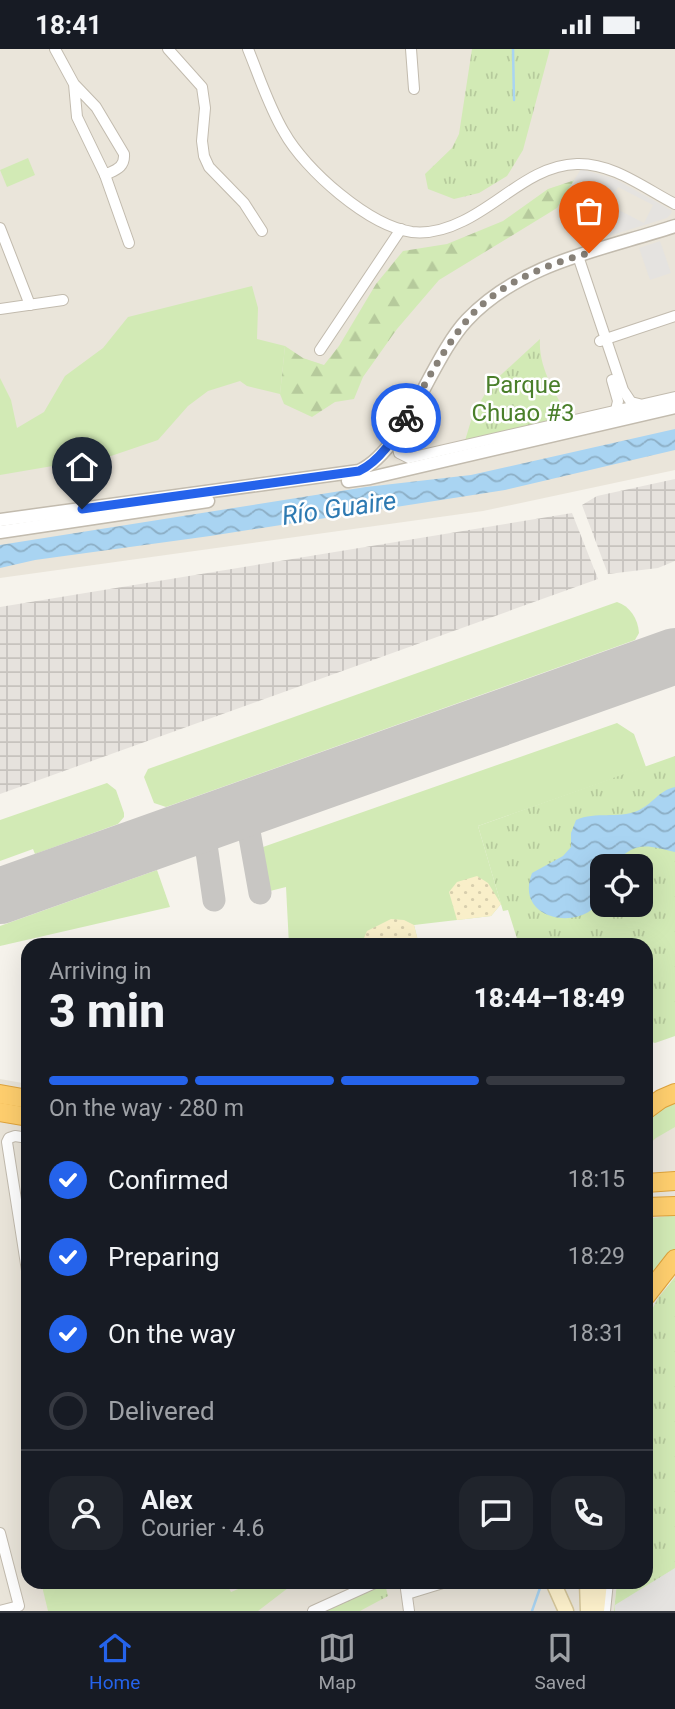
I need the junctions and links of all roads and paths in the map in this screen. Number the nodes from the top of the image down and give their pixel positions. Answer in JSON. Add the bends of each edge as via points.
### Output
{"nodes":[{"id":1,"x":55,"y":49,"type":"edge"},
{"id":2,"x":168,"y":49,"type":"edge"},
{"id":3,"x":248,"y":49,"type":"edge"},
{"id":4,"x":411,"y":49,"type":"edge"},
{"id":5,"x":74,"y":84,"type":"junction"},
{"id":6,"x":414,"y":89,"type":"dead end"},
{"id":7,"x":104,"y":175,"type":"junction"},
{"id":8,"x":675,"y":204,"type":"edge"},
{"id":9,"x":674,"y":224,"type":"edge"},
{"id":10,"x":0,"y":228,"type":"edge"},
{"id":11,"x":401,"y":229,"type":"junction"},
{"id":12,"x":262,"y":231,"type":"dead end"},
{"id":13,"x":129,"y":243,"type":"dead end"},
{"id":14,"x":575,"y":257,"type":"junction"},
{"id":15,"x":63,"y":300,"type":"dead end"},
{"id":16,"x":30,"y":305,"type":"junction"},
{"id":17,"x":0,"y":309,"type":"edge"},
{"id":18,"x":675,"y":316,"type":"edge"},
{"id":19,"x":602,"y":340,"type":"junction"},
{"id":20,"x":320,"y":349,"type":"dead end"},
{"id":21,"x":675,"y":397,"type":"edge"},
{"id":22,"x":640,"y":405,"type":"junction"},
{"id":23,"x":675,"y":407,"type":"edge"},
{"id":24,"x":616,"y":410,"type":"junction"},
{"id":25,"x":564,"y":424,"type":"junction"},
{"id":26,"x":396,"y":434,"type":"junction"},
{"id":27,"x":516,"y":445,"type":"junction"},
{"id":28,"x":0,"y":520,"type":"edge"},
{"id":29,"x":0,"y":532,"type":"edge"},
{"id":30,"x":675,"y":1091,"type":"edge"},
{"id":31,"x":0,"y":1094,"type":"edge"},
{"id":32,"x":21,"y":1098,"type":"edge"},
{"id":33,"x":653,"y":1100,"type":"edge"},
{"id":34,"x":653,"y":1105,"type":"edge"},
{"id":35,"x":0,"y":1112,"type":"edge"},
{"id":36,"x":21,"y":1116,"type":"edge"},
{"id":37,"x":21,"y":1137,"type":"edge"},
{"id":38,"x":675,"y":1181,"type":"edge"},
{"id":39,"x":653,"y":1183,"type":"edge"},
{"id":40,"x":21,"y":1205,"type":"edge"},
{"id":41,"x":675,"y":1206,"type":"edge"},
{"id":42,"x":653,"y":1207,"type":"edge"},
{"id":43,"x":675,"y":1259,"type":"edge"},
{"id":44,"x":653,"y":1287,"type":"edge"},
{"id":45,"x":0,"y":1534,"type":"edge"},
{"id":46,"x":362,"y":1589,"type":"edge"},
{"id":47,"x":406,"y":1589,"type":"edge"},
{"id":48,"x":423,"y":1589,"type":"edge"},
{"id":49,"x":556,"y":1589,"type":"edge"},
{"id":50,"x":567,"y":1589,"type":"edge"},
{"id":51,"x":587,"y":1589,"type":"edge"},
{"id":52,"x":599,"y":1589,"type":"edge"},
{"id":53,"x":607,"y":1589,"type":"edge"},
{"id":54,"x":407,"y":1594,"type":"junction"},
{"id":55,"x":0,"y":1611,"type":"edge"},
{"id":56,"x":313,"y":1611,"type":"edge"},
{"id":57,"x":409,"y":1611,"type":"edge"},
{"id":58,"x":567,"y":1611,"type":"edge"},
{"id":59,"x":588,"y":1611,"type":"edge"},
{"id":60,"x":597,"y":1611,"type":"edge"},
{"id":61,"x":605,"y":1611,"type":"edge"}],
"edges":[{"from":1,"to":5,"type":"street"},
{"from":2,"to":12,"type":"street","via":[[202,87],[202,141],[209,167],[244,203]]},
{"from":3,"to":11,"type":"street","via":[[284,132],[302,159],[357,206]]},
{"from":4,"to":6,"type":"street"},
{"from":5,"to":7,"type":"street","via":[[77,117]]},
{"from":5,"to":7,"type":"street","via":[[96,107],[124,154],[121,167]]},
{"from":7,"to":13,"type":"street"},
{"from":8,"to":11,"type":"street","via":[[620,174],[578,164],[538,175],[447,228]]},
{"from":9,"to":14,"type":"street"},
{"from":10,"to":16,"type":"street"},
{"from":11,"to":20,"type":"street"},
{"from":14,"to":19,"type":"street"},
{"from":14,"to":26,"type":"street","via":[[519,279],[473,314],[447,348]]},
{"from":15,"to":16,"type":"street"},
{"from":16,"to":17,"type":"street"},
{"from":18,"to":19,"type":"street"},
{"from":19,"to":22,"type":"street","via":[[623,390],[631,402]]},
{"from":19,"to":24,"type":"street","via":[[617,392]]},
{"from":21,"to":22,"type":"street"},
{"from":22,"to":24,"type":"street"},
{"from":23,"to":27,"type":"street"},
{"from":24,"to":25,"type":"street"},
{"from":25,"to":26,"type":"street","via":[[410,458],[399,453]]},
{"from":25,"to":27,"type":"street"},
{"from":26,"to":28,"type":"street","via":[[373,462],[359,471]]},
{"from":27,"to":29,"type":"street","via":[[370,478]]},
{"from":30,"to":33,"type":"highway"},
{"from":30,"to":34,"type":"highway"},
{"from":31,"to":32,"type":"highway"},
{"from":35,"to":36,"type":"highway"},
{"from":37,"to":40,"type":"street","via":[[7,1142]]},
{"from":38,"to":39,"type":"highway"},
{"from":41,"to":42,"type":"highway"},
{"from":43,"to":44,"type":"highway"},
{"from":45,"to":55,"type":"street","via":[[19,1606]]},
{"from":46,"to":56,"type":"street"},
{"from":47,"to":54,"type":"street"},
{"from":48,"to":54,"type":"street"},
{"from":49,"to":58,"type":"main road"},
{"from":50,"to":58,"type":"main road"},
{"from":51,"to":59,"type":"main road"},
{"from":52,"to":60,"type":"main road"},
{"from":53,"to":61,"type":"street"},
{"from":54,"to":57,"type":"street"}]}
